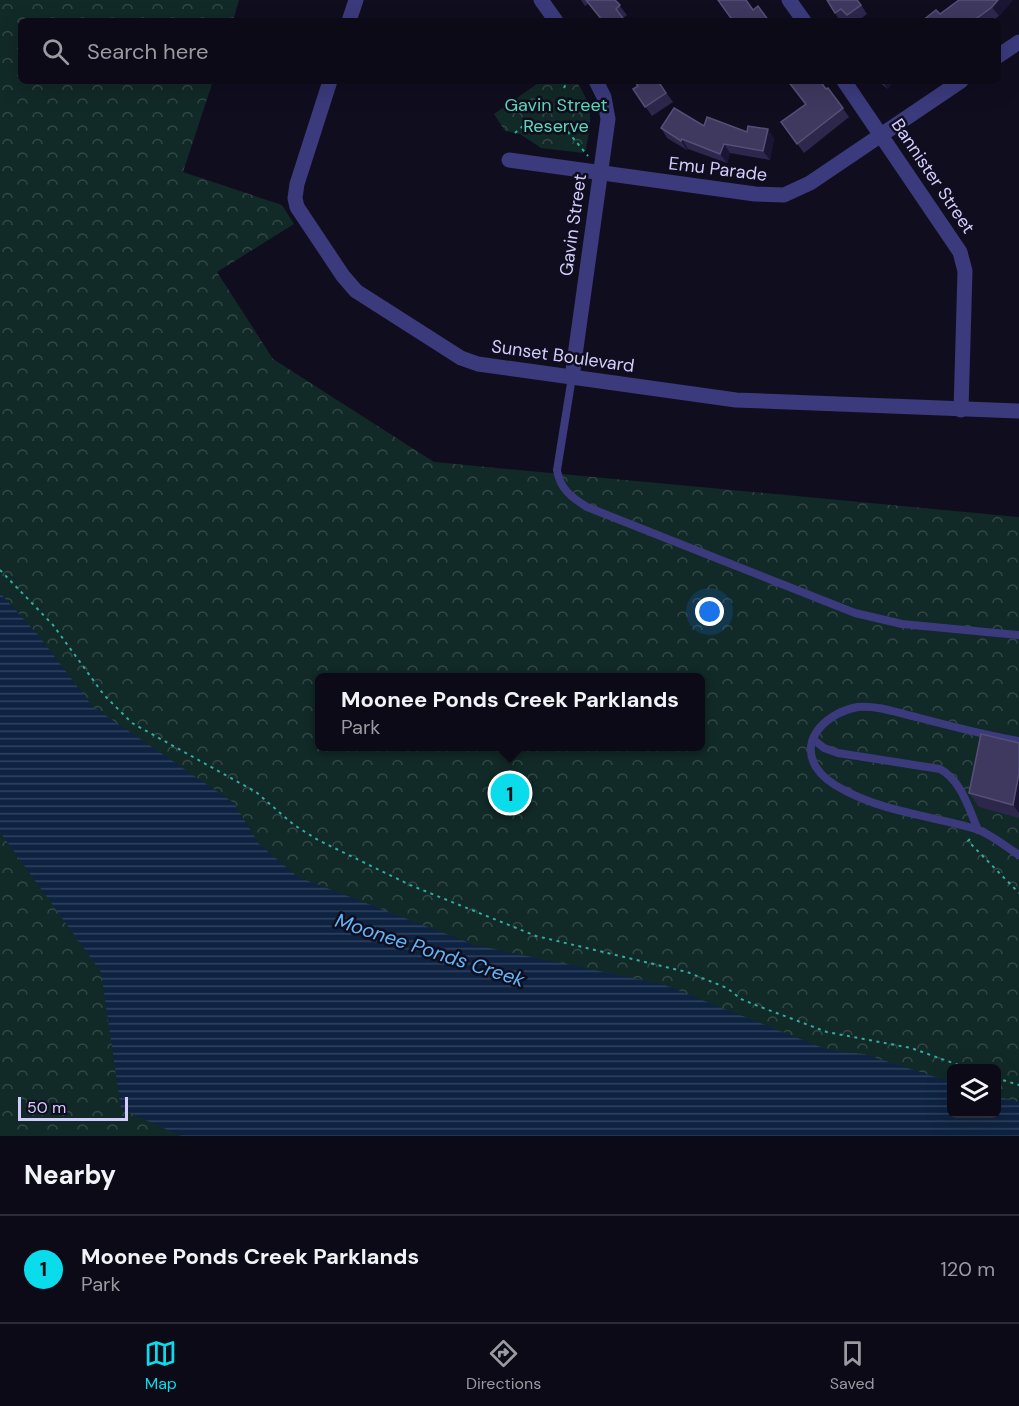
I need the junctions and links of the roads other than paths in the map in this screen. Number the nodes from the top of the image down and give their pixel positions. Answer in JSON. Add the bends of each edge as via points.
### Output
{"nodes":[{"id":1,"x":356,"y":0,"type":"edge"},
{"id":2,"x":542,"y":0,"type":"edge"},
{"id":3,"x":789,"y":0,"type":"edge"},
{"id":4,"x":350,"y":18,"type":"edge"},
{"id":5,"x":554,"y":18,"type":"edge"},
{"id":6,"x":802,"y":18,"type":"edge"},
{"id":7,"x":1019,"y":42,"type":"edge"},
{"id":8,"x":1001,"y":54,"type":"edge"},
{"id":9,"x":329,"y":84,"type":"edge"},
{"id":10,"x":598,"y":84,"type":"edge"},
{"id":11,"x":846,"y":84,"type":"edge"},
{"id":12,"x":957,"y":84,"type":"edge"},
{"id":13,"x":881,"y":135,"type":"junction"},
{"id":14,"x":509,"y":160,"type":"dead end"},
{"id":15,"x":600,"y":172,"type":"junction"},
{"id":16,"x":572,"y":377,"type":"junction"},
{"id":17,"x":961,"y":410,"type":"junction"},
{"id":18,"x":1019,"y":411,"type":"edge"},
{"id":19,"x":1019,"y":635,"type":"edge"},
{"id":20,"x":813,"y":739,"type":"junction"},
{"id":21,"x":1019,"y":741,"type":"edge"},
{"id":22,"x":975,"y":829,"type":"junction"},
{"id":23,"x":1019,"y":855,"type":"edge"}],
"edges":[{"from":1,"to":4,"type":"street"},
{"from":2,"to":5,"type":"street"},
{"from":3,"to":6,"type":"street"},
{"from":7,"to":8,"type":"street"},
{"from":9,"to":16,"type":"street","name":"Sunset Boulevard","via":[[295,198],[302,216],[349,285],[461,358],[478,364]]},
{"from":10,"to":15,"type":"street","name":"Gavin Street","via":[[608,119]]},
{"from":11,"to":13,"type":"street","name":"Bannister Street"},
{"from":12,"to":13,"type":"street","name":"Emu Parade"},
{"from":13,"to":15,"type":"street","name":"Emu Parade","via":[[810,183],[784,195]]},
{"from":13,"to":17,"type":"street","name":"Bannister Street","via":[[963,259]]},
{"from":14,"to":15,"type":"street","name":"Emu Parade"},
{"from":15,"to":16,"type":"street","name":"Gavin Street"},
{"from":16,"to":17,"type":"street","name":"Sunset Boulevard","via":[[736,399]]},
{"from":16,"to":19,"type":"lane","via":[[557,470],[565,490],[587,507],[855,613],[902,624]]},
{"from":17,"to":18,"type":"street","name":"Sunset Boulevard"},
{"from":20,"to":21,"type":"lane","via":[[827,719],[859,707]]},
{"from":20,"to":22,"type":"lane","via":[[817,769],[845,791],[887,807]]},
{"from":20,"to":22,"type":"lane","via":[[838,753],[940,769],[950,774]]},
{"from":22,"to":23,"type":"lane"}]}
